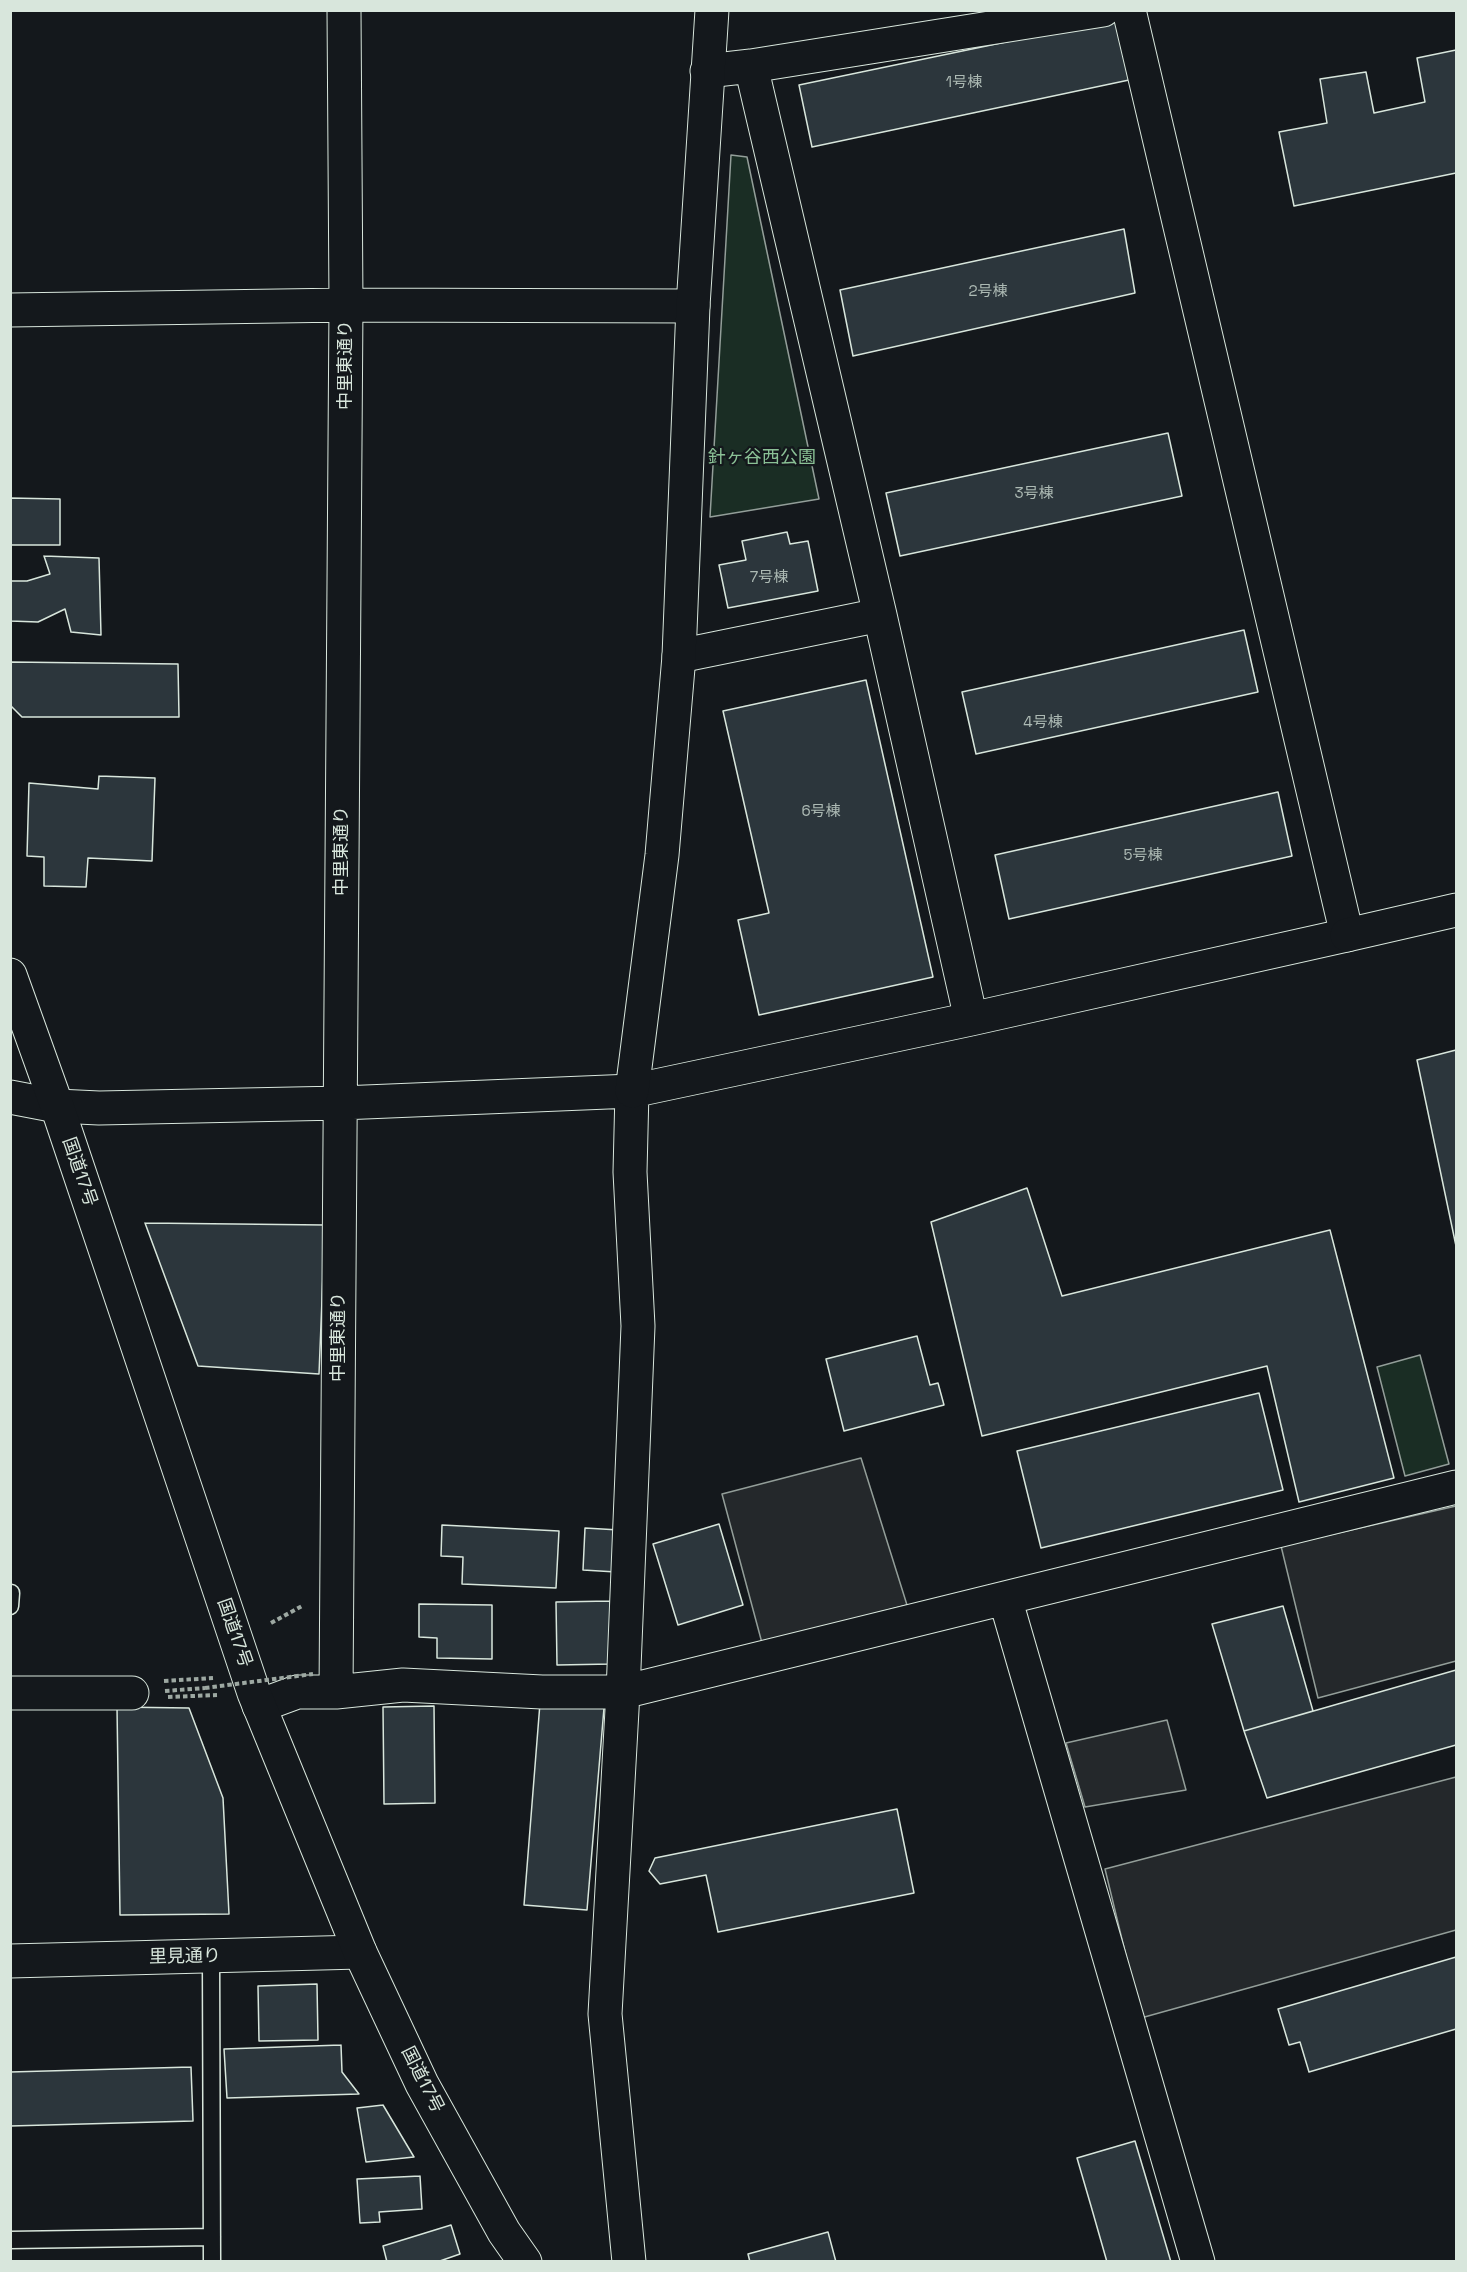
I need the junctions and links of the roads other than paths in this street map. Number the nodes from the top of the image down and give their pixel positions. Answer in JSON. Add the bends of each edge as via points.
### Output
{"nodes":[{"id":1,"x":344,"y":10,"type":"edge"},
{"id":2,"x":712,"y":10,"type":"edge"},
{"id":3,"x":1102,"y":10,"type":"edge"},
{"id":4,"x":1129,"y":10,"type":"edge"},
{"id":5,"x":751,"y":66,"type":"junction"},
{"id":6,"x":707,"y":70,"type":"junction"},
{"id":7,"x":346,"y":305,"type":"junction"},
{"id":8,"x":693,"y":306,"type":"junction"},
{"id":9,"x":10,"y":310,"type":"edge"},
{"id":10,"x":880,"y":615,"type":"junction"},
{"id":11,"x":679,"y":656,"type":"junction"},
{"id":12,"x":1456,"y":910,"type":"edge"},
{"id":13,"x":1347,"y":935,"type":"junction"},
{"id":14,"x":10,"y":975,"type":"edge"},
{"id":15,"x":971,"y":1019,"type":"junction"},
{"id":16,"x":632,"y":1091,"type":"junction"},
{"id":17,"x":10,"y":1097,"type":"edge"},
{"id":18,"x":341,"y":1103,"type":"junction"},
{"id":19,"x":57,"y":1106,"type":"junction"},
{"id":20,"x":1456,"y":1487,"type":"edge"},
{"id":21,"x":11,"y":1593,"type":"edge"},
{"id":22,"x":1005,"y":1598,"type":"junction"},
{"id":23,"x":10,"y":1606,"type":"edge"},
{"id":24,"x":324,"y":1683,"type":"junction"},
{"id":25,"x":623,"y":1692,"type":"junction"},
{"id":26,"x":10,"y":1693,"type":"edge"},
{"id":27,"x":132,"y":1693,"type":"road end"},
{"id":28,"x":259,"y":1706,"type":"junction"},
{"id":29,"x":360,"y":1952,"type":"junction"},
{"id":30,"x":211,"y":1957,"type":"junction"},
{"id":31,"x":10,"y":1961,"type":"edge"},
{"id":32,"x":212,"y":2237,"type":"junction"},
{"id":33,"x":10,"y":2240,"type":"edge"},
{"id":34,"x":212,"y":2262,"type":"edge"},
{"id":35,"x":525,"y":2262,"type":"edge"},
{"id":36,"x":629,"y":2262,"type":"edge"},
{"id":37,"x":1198,"y":2262,"type":"edge"}],
"edges":[{"from":1,"to":7,"type":"main road","name":"中里東通り"},
{"from":2,"to":6,"type":"main road"},
{"from":3,"to":5,"type":"main road"},
{"from":4,"to":13,"type":"main road"},
{"from":5,"to":6,"type":"main road"},
{"from":5,"to":10,"type":"main road"},
{"from":6,"to":8,"type":"main road"},
{"from":7,"to":8,"type":"main road"},
{"from":7,"to":9,"type":"main road"},
{"from":7,"to":18,"type":"main road","name":"中里東通り"},
{"from":8,"to":11,"type":"main road"},
{"from":10,"to":11,"type":"main road"},
{"from":10,"to":15,"type":"main road"},
{"from":11,"to":16,"type":"main road","via":[[662,855]]},
{"from":12,"to":13,"type":"main road"},
{"from":13,"to":15,"type":"main road"},
{"from":14,"to":19,"type":"main road","name":"国道17号"},
{"from":15,"to":16,"type":"main road"},
{"from":16,"to":18,"type":"main road"},
{"from":16,"to":25,"type":"main road","via":[[630,1172],[638,1326]]},
{"from":17,"to":19,"type":"main road"},
{"from":18,"to":19,"type":"main road"},
{"from":18,"to":24,"type":"main road","name":"中里東通り"},
{"from":19,"to":28,"type":"main road","name":"国道17号"},
{"from":20,"to":22,"type":"main road"},
{"from":21,"to":23,"type":"lane"},
{"from":22,"to":25,"type":"main road"},
{"from":22,"to":37,"type":"main road"},
{"from":24,"to":25,"type":"main road"},
{"from":24,"to":28,"type":"main road"},
{"from":25,"to":36,"type":"main road","via":[[605,2014]]},
{"from":26,"to":27,"type":"main road"},
{"from":28,"to":29,"type":"main road","name":"国道17号"},
{"from":29,"to":30,"type":"main road","name":"里見通り"},
{"from":29,"to":35,"type":"main road","name":"国道17号","via":[[422,2084],[504,2232]]},
{"from":30,"to":31,"type":"main road","name":"里見通り"},
{"from":30,"to":32,"type":"lane"},
{"from":32,"to":33,"type":"lane"},
{"from":32,"to":34,"type":"lane"}]}
